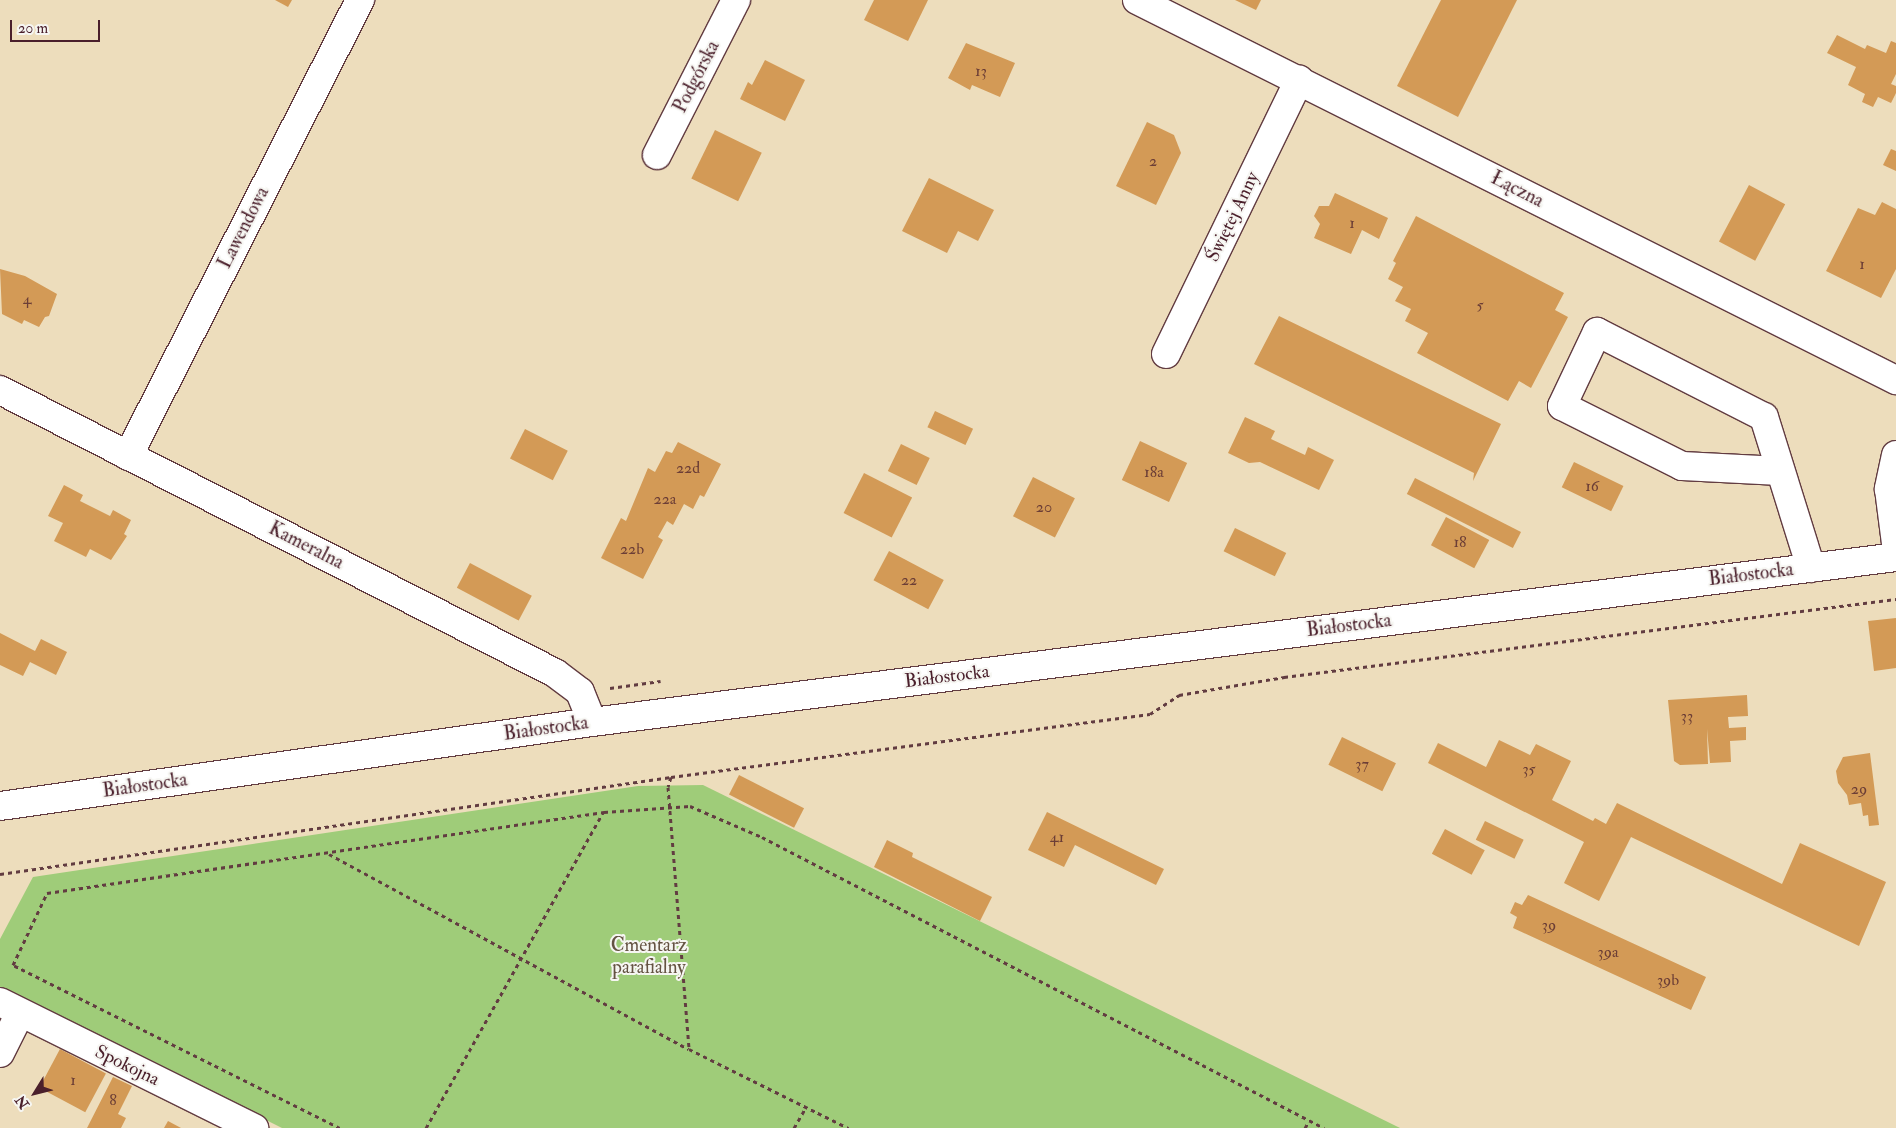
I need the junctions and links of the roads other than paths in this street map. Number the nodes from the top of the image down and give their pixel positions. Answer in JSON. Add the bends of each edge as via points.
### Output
{"nodes":[{"id":1,"x":360,"y":0,"type":"edge"},
{"id":2,"x":736,"y":0,"type":"edge"},
{"id":3,"x":1138,"y":0,"type":"edge"},
{"id":4,"x":1299,"y":80,"type":"junction"},
{"id":5,"x":657,"y":154,"type":"dead end"},
{"id":6,"x":1166,"y":354,"type":"dead end"},
{"id":7,"x":1896,"y":380,"type":"edge"},
{"id":8,"x":0,"y":390,"type":"edge"},
{"id":9,"x":1896,"y":455,"type":"edge"},
{"id":10,"x":128,"y":456,"type":"junction"},
{"id":11,"x":1780,"y":471,"type":"junction"},
{"id":12,"x":1896,"y":544,"type":"edge"},
{"id":13,"x":1896,"y":557,"type":"edge"},
{"id":14,"x":1811,"y":568,"type":"junction"},
{"id":15,"x":592,"y":722,"type":"junction"},
{"id":16,"x":0,"y":806,"type":"edge"},
{"id":17,"x":10,"y":1008,"type":"edge"},
{"id":18,"x":0,"y":1053,"type":"edge"},
{"id":19,"x":254,"y":1128,"type":"edge"}],
"edges":[{"from":1,"to":10,"type":"street","name":"Lawendowa"},
{"from":2,"to":5,"type":"street","name":"Podgórska"},
{"from":3,"to":4,"type":"street","name":"Łączna"},
{"from":4,"to":6,"type":"street","name":"Świętej Anny"},
{"from":4,"to":7,"type":"street","name":"Łączna"},
{"from":8,"to":10,"type":"street","name":"Kameralna"},
{"from":9,"to":12,"type":"street","via":[[1889,489]]},
{"from":10,"to":15,"type":"street","name":"Kameralna","via":[[555,673],[580,692]]},
{"from":11,"to":11,"type":"street","via":[[1764,417],[1597,332],[1562,406],[1682,466]]},
{"from":11,"to":14,"type":"street"},
{"from":13,"to":14,"type":"street","name":"Białostocka"},
{"from":14,"to":15,"type":"street","name":"Białostocka"},
{"from":15,"to":16,"type":"street","name":"Białostocka"},
{"from":17,"to":18,"type":"street"},
{"from":17,"to":19,"type":"street","name":"Spokojna"}]}
